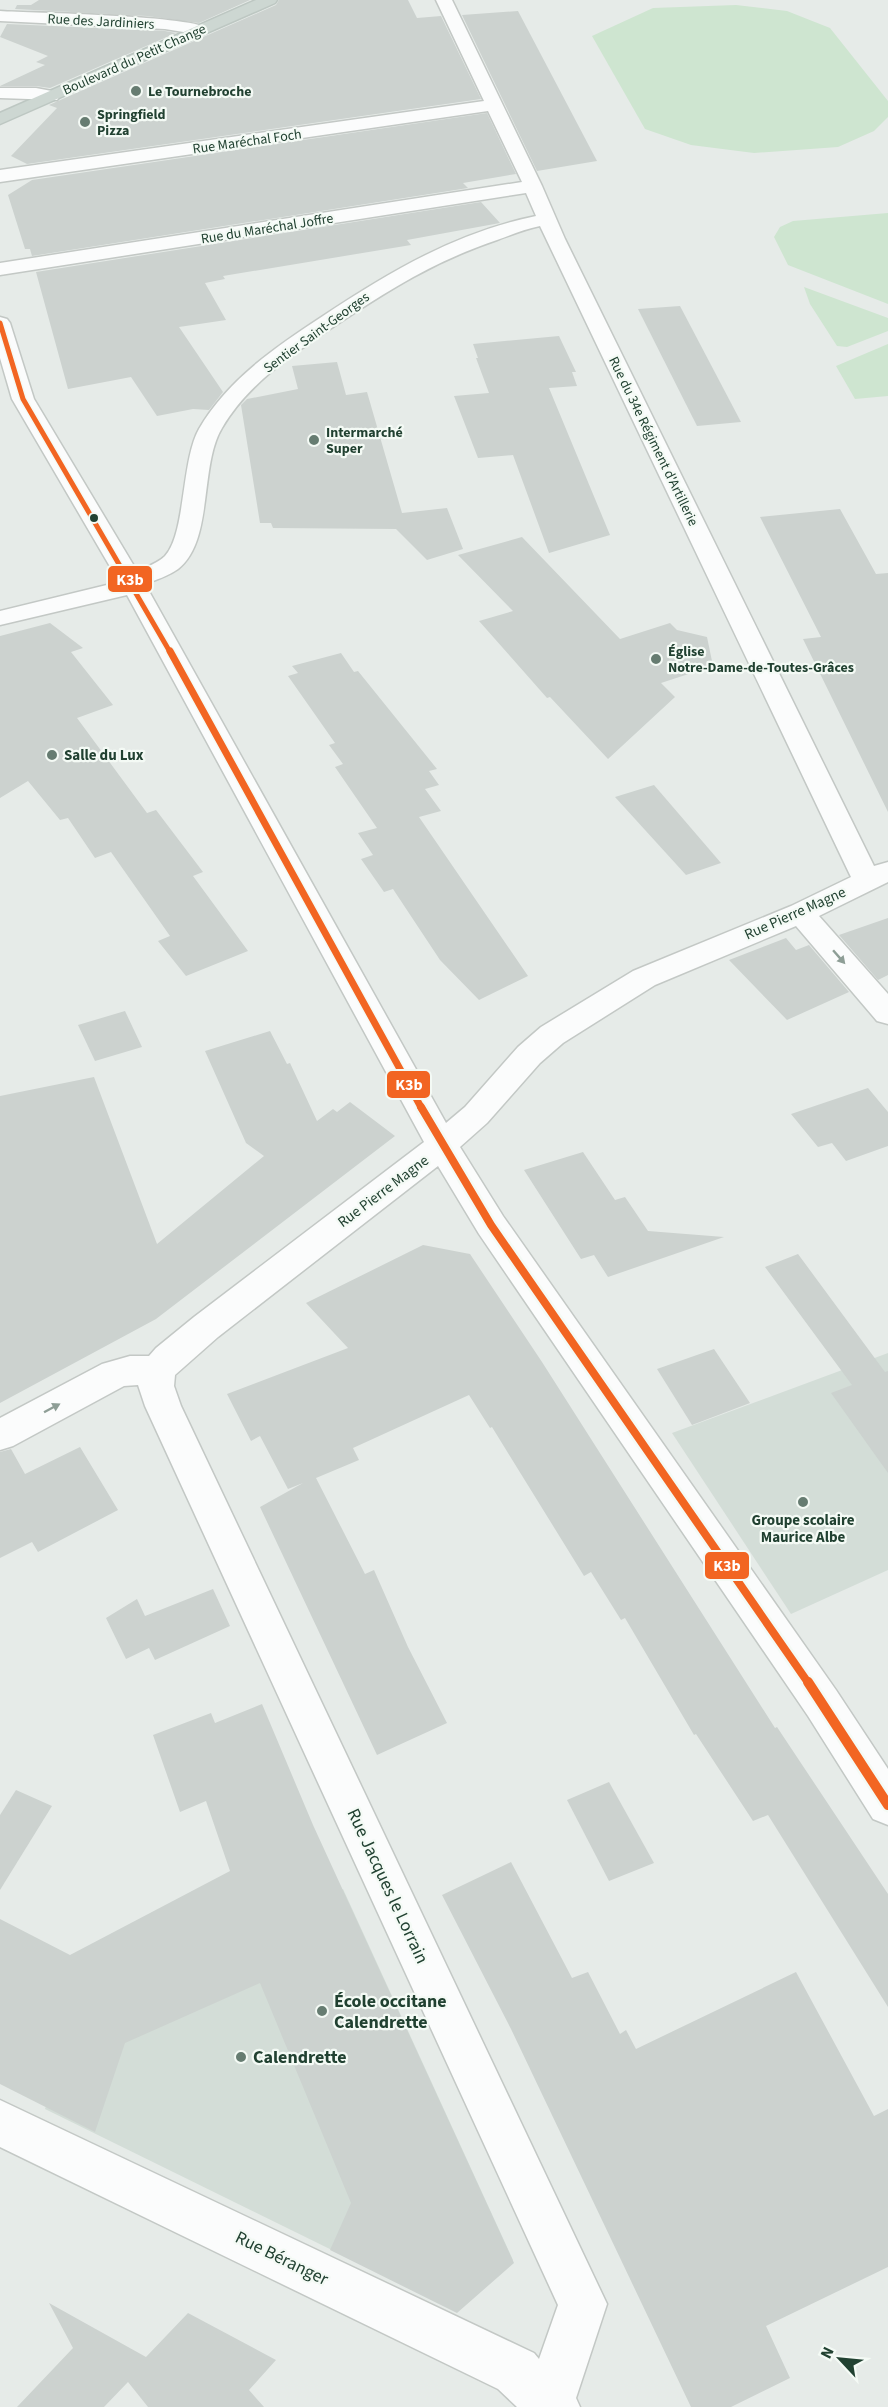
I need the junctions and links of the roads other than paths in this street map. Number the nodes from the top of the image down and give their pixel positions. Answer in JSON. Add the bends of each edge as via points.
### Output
{"nodes":[{"id":1,"x":269,"y":0,"type":"edge"},
{"id":2,"x":444,"y":0,"type":"edge"},
{"id":3,"x":63,"y":6,"type":"dead end"},
{"id":4,"x":0,"y":16,"type":"edge"},
{"id":5,"x":45,"y":18,"type":"junction"},
{"id":6,"x":202,"y":30,"type":"junction"},
{"id":7,"x":0,"y":93,"type":"edge"},
{"id":8,"x":51,"y":96,"type":"junction"},
{"id":9,"x":494,"y":105,"type":"junction"},
{"id":10,"x":0,"y":119,"type":"edge"},
{"id":11,"x":0,"y":176,"type":"edge"},
{"id":12,"x":533,"y":186,"type":"junction"},
{"id":13,"x":547,"y":220,"type":"junction"},
{"id":14,"x":0,"y":269,"type":"edge"},
{"id":15,"x":0,"y":324,"type":"edge"},
{"id":16,"x":131,"y":583,"type":"junction"},
{"id":17,"x":0,"y":618,"type":"edge"},
{"id":18,"x":878,"y":876,"type":"edge"},
{"id":19,"x":801,"y":913,"type":"junction"},
{"id":20,"x":888,"y":1014,"type":"edge"},
{"id":21,"x":442,"y":1144,"type":"junction"},
{"id":22,"x":158,"y":1371,"type":"junction"},
{"id":23,"x":0,"y":1435,"type":"edge"},
{"id":24,"x":888,"y":1805,"type":"edge"},
{"id":25,"x":0,"y":2123,"type":"edge"},
{"id":26,"x":552,"y":2405,"type":"edge"}],
"edges":[{"from":1,"to":6,"type":"main road","name":"Boulevard du Petit Change"},
{"from":2,"to":9,"type":"street","name":"Rue du 34e Régiment d'Artillerie"},
{"from":3,"to":5,"type":"street"},
{"from":4,"to":5,"type":"street","name":"Rue des Jardiniers"},
{"from":5,"to":6,"type":"street","name":"Rue des Jardiniers","via":[[165,24]]},
{"from":6,"to":8,"type":"main road","name":"Boulevard du Petit Change"},
{"from":7,"to":8,"type":"street"},
{"from":8,"to":10,"type":"main road","name":"Boulevard du Petit Change"},
{"from":9,"to":11,"type":"street","name":"Rue Maréchal Foch"},
{"from":9,"to":12,"type":"street","name":"Rue du 34e Régiment d'Artillerie"},
{"from":12,"to":13,"type":"street","name":"Rue du 34e Régiment d'Artillerie"},
{"from":12,"to":14,"type":"street","name":"Rue du Maréchal Joffre"},
{"from":13,"to":16,"type":"street","name":"Sentier Saint-Georges","via":[[533,221],[422,262],[281,355],[253,378],[227,404],[209,431],[200,454],[183,545],[174,560]]},
{"from":13,"to":18,"type":"street","name":"Rue du 34e Régiment d'Artillerie"},
{"from":15,"to":16,"type":"street","via":[[22,399]]},
{"from":16,"to":17,"type":"street","name":"Sentier Saint-Georges"},
{"from":16,"to":21,"type":"street","via":[[237,768]]},
{"from":18,"to":19,"type":"street","name":"Rue Pierre Magne"},
{"from":19,"to":20,"type":"street","one_way":true},
{"from":19,"to":21,"type":"street","name":"Rue Pierre Magne","via":[[644,978],[552,1035],[476,1115]]},
{"from":21,"to":22,"type":"street","name":"Rue Pierre Magne","via":[[206,1327]]},
{"from":21,"to":24,"type":"street","via":[[491,1225],[822,1703]]},
{"from":23,"to":22,"type":"street","one_way":true,"via":[[115,1374]]},
{"from":22,"to":26,"type":"street","name":"Rue Jacques le Lorrain","via":[[156,1386],[163,1406],[583,2304]]},
{"from":25,"to":26,"type":"street","name":"Rue Béranger","via":[[516,2371]]}]}
